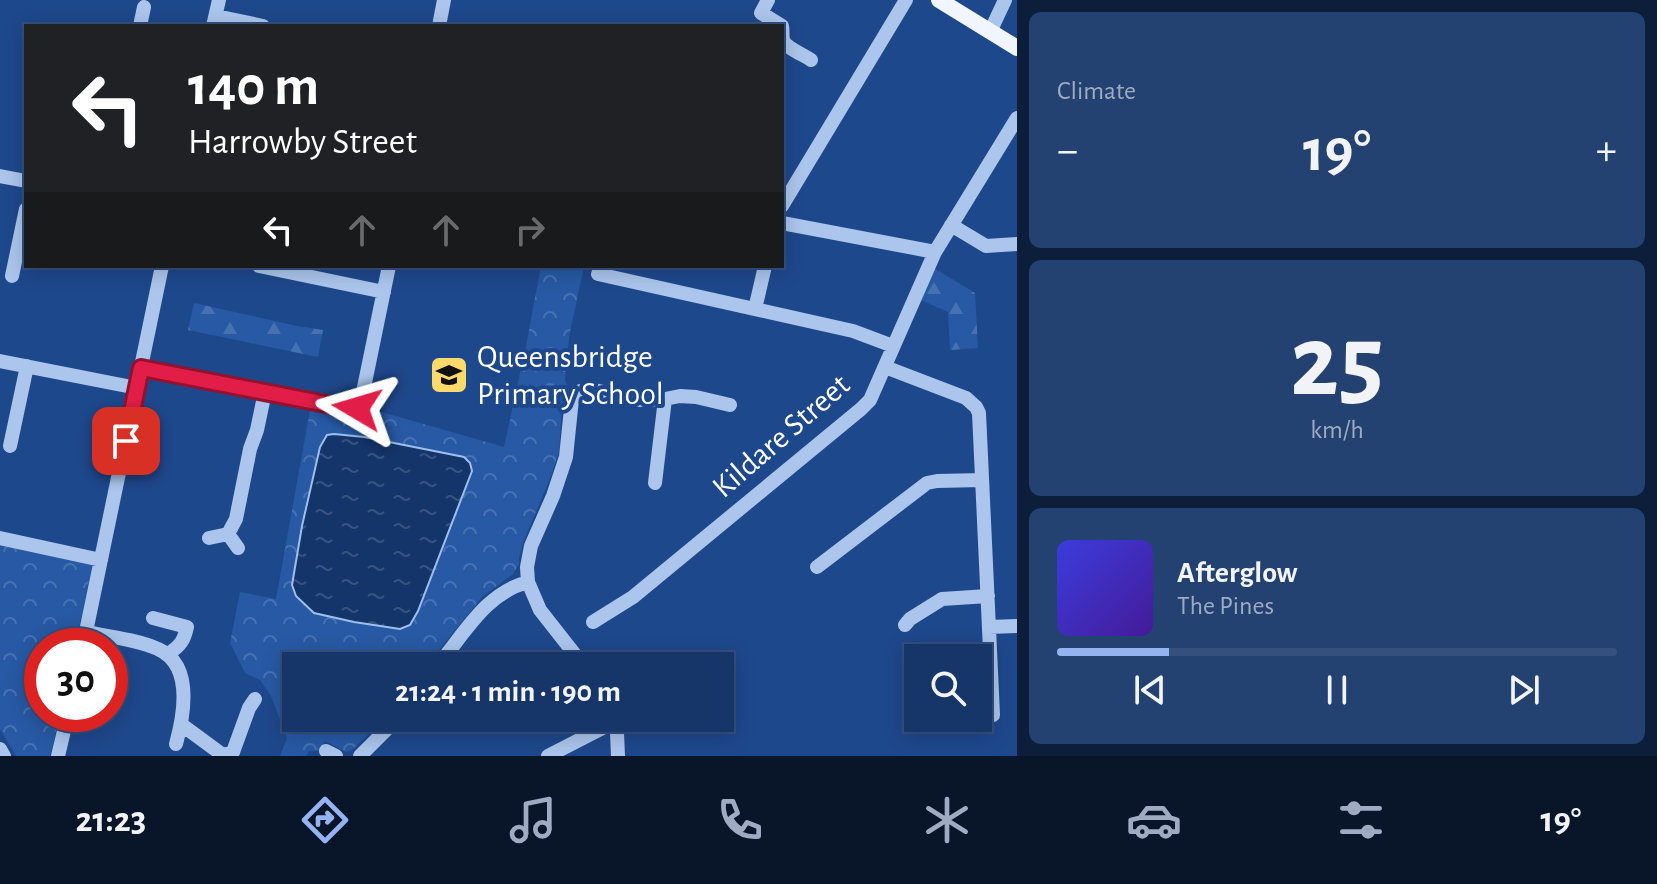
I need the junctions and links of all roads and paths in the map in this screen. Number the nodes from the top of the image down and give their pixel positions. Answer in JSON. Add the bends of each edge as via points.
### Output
{"nodes":[{"id":1,"x":219,"y":0,"type":"edge"},
{"id":2,"x":444,"y":0,"type":"edge"},
{"id":3,"x":906,"y":0,"type":"edge"},
{"id":4,"x":939,"y":0,"type":"edge"},
{"id":5,"x":1005,"y":0,"type":"edge"},
{"id":6,"x":144,"y":7,"type":"dead end"},
{"id":7,"x":764,"y":7,"type":"edge"},
{"id":8,"x":214,"y":21,"type":"edge"},
{"id":9,"x":140,"y":24,"type":"edge"},
{"id":10,"x":243,"y":24,"type":"edge"},
{"id":11,"x":439,"y":24,"type":"edge"},
{"id":12,"x":780,"y":24,"type":"edge"},
{"id":13,"x":990,"y":32,"type":"junction"},
{"id":14,"x":784,"y":42,"type":"edge"},
{"id":15,"x":1017,"y":48,"type":"edge"},
{"id":16,"x":811,"y":60,"type":"dead end"},
{"id":17,"x":1017,"y":118,"type":"edge"},
{"id":18,"x":0,"y":176,"type":"edge"},
{"id":19,"x":24,"y":181,"type":"edge"},
{"id":20,"x":784,"y":203,"type":"edge"},
{"id":21,"x":784,"y":223,"type":"edge"},
{"id":22,"x":24,"y":224,"type":"edge"},
{"id":23,"x":951,"y":225,"type":"junction"},
{"id":24,"x":1017,"y":244,"type":"edge"},
{"id":25,"x":935,"y":252,"type":"junction"},
{"id":26,"x":18,"y":268,"type":"edge"},
{"id":27,"x":162,"y":268,"type":"edge"},
{"id":28,"x":269,"y":268,"type":"edge"},
{"id":29,"x":389,"y":268,"type":"edge"},
{"id":30,"x":765,"y":268,"type":"edge"},
{"id":31,"x":623,"y":273,"type":"edge"},
{"id":32,"x":598,"y":274,"type":"dead end"},
{"id":33,"x":384,"y":292,"type":"junction"},
{"id":34,"x":755,"y":309,"type":"junction"},
{"id":35,"x":893,"y":346,"type":"junction"},
{"id":36,"x":0,"y":361,"type":"edge"},
{"id":37,"x":27,"y":366,"type":"junction"},
{"id":38,"x":885,"y":367,"type":"junction"},
{"id":39,"x":141,"y":368,"type":"junction"},
{"id":40,"x":137,"y":388,"type":"junction"},
{"id":41,"x":265,"y":392,"type":"junction"},
{"id":42,"x":665,"y":399,"type":"junction"},
{"id":43,"x":730,"y":405,"type":"dead end"},
{"id":44,"x":10,"y":446,"type":"dead end"},
{"id":45,"x":982,"y":480,"type":"junction"},
{"id":46,"x":656,"y":483,"type":"dead end"},
{"id":47,"x":228,"y":534,"type":"junction"},
{"id":48,"x":0,"y":538,"type":"edge"},
{"id":49,"x":209,"y":538,"type":"dead end"},
{"id":50,"x":238,"y":548,"type":"dead end"},
{"id":51,"x":101,"y":560,"type":"junction"},
{"id":52,"x":824,"y":566,"type":"dead end"},
{"id":53,"x":528,"y":582,"type":"junction"},
{"id":54,"x":988,"y":596,"type":"junction"},
{"id":55,"x":593,"y":622,"type":"dead end"},
{"id":56,"x":160,"y":625,"type":"dead end"},
{"id":57,"x":905,"y":625,"type":"dead end"},
{"id":58,"x":1017,"y":626,"type":"edge"},
{"id":59,"x":989,"y":627,"type":"junction"},
{"id":60,"x":86,"y":628,"type":"edge"},
{"id":61,"x":128,"y":644,"type":"edge"},
{"id":62,"x":989,"y":644,"type":"edge"},
{"id":63,"x":450,"y":652,"type":"edge"},
{"id":64,"x":573,"y":652,"type":"edge"},
{"id":65,"x":168,"y":654,"type":"junction"},
{"id":66,"x":247,"y":703,"type":"dead end"},
{"id":67,"x":182,"y":725,"type":"junction"},
{"id":68,"x":64,"y":732,"type":"edge"},
{"id":69,"x":384,"y":732,"type":"edge"},
{"id":70,"x":593,"y":732,"type":"edge"},
{"id":71,"x":617,"y":732,"type":"edge"},
{"id":72,"x":176,"y":744,"type":"dead end"},
{"id":73,"x":0,"y":749,"type":"edge"},
{"id":74,"x":4,"y":756,"type":"edge"},
{"id":75,"x":58,"y":756,"type":"edge"},
{"id":76,"x":360,"y":756,"type":"edge"},
{"id":77,"x":548,"y":756,"type":"edge"},
{"id":78,"x":618,"y":756,"type":"edge"}],
"edges":[{"from":1,"to":8,"type":"street"},
{"from":2,"to":11,"type":"street"},
{"from":3,"to":20,"type":"street"},
{"from":4,"to":13,"type":"main road"},
{"from":5,"to":13,"type":"street"},
{"from":6,"to":9,"type":"street"},
{"from":7,"to":12,"type":"street"},
{"from":8,"to":10,"type":"street"},
{"from":13,"to":15,"type":"main road"},
{"from":14,"to":16,"type":"street"},
{"from":17,"to":23,"type":"street","name":"Kildare Street"},
{"from":18,"to":19,"type":"street"},
{"from":21,"to":25,"type":"street"},
{"from":22,"to":26,"type":"street"},
{"from":23,"to":24,"type":"street","via":[[986,246]]},
{"from":23,"to":25,"type":"street","name":"Kildare Street"},
{"from":25,"to":35,"type":"street","name":"Kildare Street"},
{"from":27,"to":39,"type":"street"},
{"from":28,"to":33,"type":"street"},
{"from":29,"to":33,"type":"street"},
{"from":30,"to":34,"type":"street"},
{"from":31,"to":32,"type":"street"},
{"from":31,"to":34,"type":"street"},
{"from":33,"to":41,"type":"street","via":[[357,408]]},
{"from":34,"to":35,"type":"street","via":[[853,331]]},
{"from":35,"to":38,"type":"street","name":"Kildare Street"},
{"from":36,"to":37,"type":"street"},
{"from":37,"to":40,"type":"street"},
{"from":37,"to":44,"type":"street"},
{"from":38,"to":45,"type":"street","via":[[966,398],[976,407]]},
{"from":38,"to":55,"type":"street","name":"Kildare Street","via":[[861,409],[633,597]]},
{"from":39,"to":40,"type":"street"},
{"from":39,"to":41,"type":"street"},
{"from":40,"to":51,"type":"street"},
{"from":41,"to":47,"type":"street","via":[[250,477]]},
{"from":42,"to":43,"type":"street","via":[[696,397],[712,409]]},
{"from":42,"to":46,"type":"street"},
{"from":42,"to":53,"type":"street","via":[[639,400],[590,389],[572,399],[566,457],[531,546]]},
{"from":45,"to":52,"type":"street","via":[[927,483]]},
{"from":45,"to":54,"type":"street"},
{"from":47,"to":49,"type":"street"},
{"from":47,"to":50,"type":"street"},
{"from":48,"to":51,"type":"street"},
{"from":51,"to":60,"type":"street"},
{"from":53,"to":63,"type":"street","via":[[490,601]]},
{"from":53,"to":64,"type":"street","via":[[540,610]]},
{"from":54,"to":57,"type":"street","via":[[942,599]]},
{"from":54,"to":59,"type":"street"},
{"from":56,"to":65,"type":"street","via":[[187,627],[184,641]]},
{"from":58,"to":59,"type":"street"},
{"from":59,"to":62,"type":"street"},
{"from":61,"to":65,"type":"street"},
{"from":65,"to":67,"type":"street","via":[[182,680]]},
{"from":66,"to":67,"type":"street","via":[[233,752],[227,755]]},
{"from":67,"to":72,"type":"street"},
{"from":68,"to":75,"type":"street"},
{"from":69,"to":76,"type":"street"},
{"from":70,"to":77,"type":"street"},
{"from":71,"to":78,"type":"street"},
{"from":73,"to":74,"type":"street"}]}
